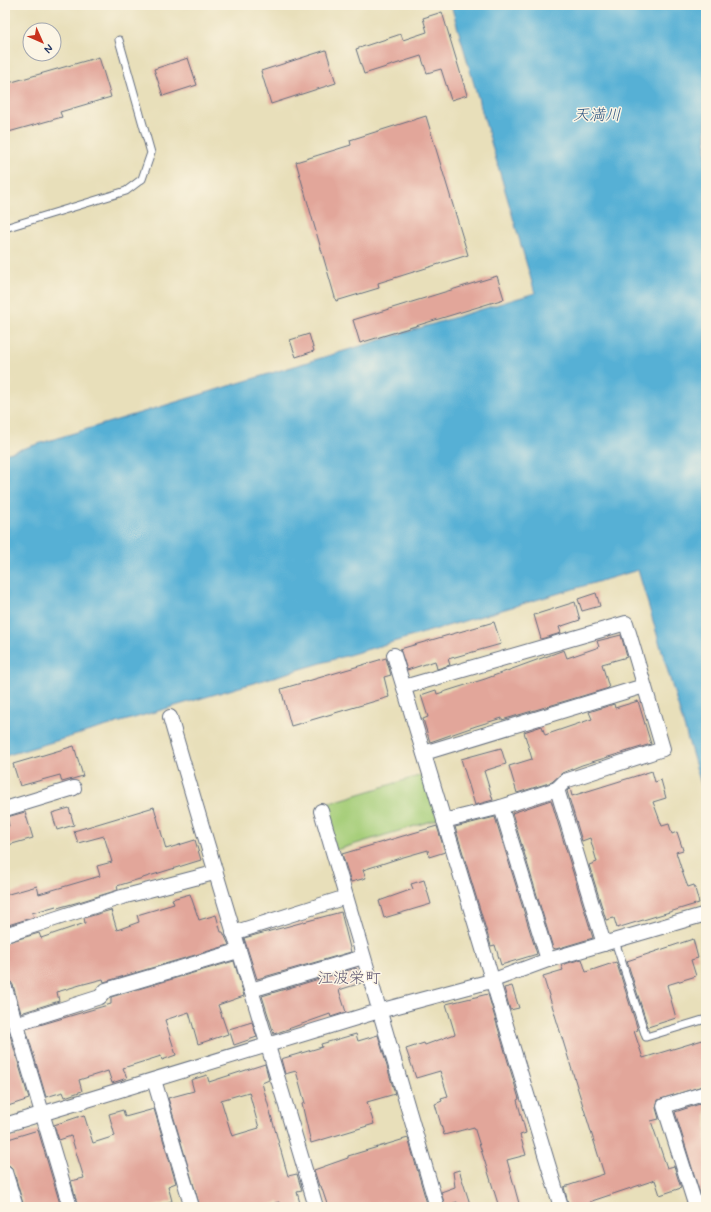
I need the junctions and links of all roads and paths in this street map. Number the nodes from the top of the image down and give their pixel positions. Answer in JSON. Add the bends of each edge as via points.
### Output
{"nodes":[{"id":1,"x":120,"y":40,"type":"dead end"},
{"id":2,"x":5,"y":228,"type":"edge"},
{"id":3,"x":394,"y":655,"type":"dead end"},
{"id":4,"x":644,"y":686,"type":"junction"},
{"id":5,"x":404,"y":687,"type":"junction"},
{"id":6,"x":170,"y":717,"type":"dead end"},
{"id":7,"x":424,"y":753,"type":"junction"},
{"id":8,"x":74,"y":788,"type":"dead end"},
{"id":9,"x":557,"y":789,"type":"junction"},
{"id":10,"x":501,"y":807,"type":"junction"},
{"id":11,"x":5,"y":809,"type":"edge"},
{"id":12,"x":320,"y":811,"type":"dead end"},
{"id":13,"x":444,"y":822,"type":"junction"},
{"id":14,"x":214,"y":873,"type":"junction"},
{"id":15,"x":346,"y":897,"type":"junction"},
{"id":16,"x":706,"y":914,"type":"edge"},
{"id":17,"x":233,"y":933,"type":"junction"},
{"id":18,"x":5,"y":935,"type":"edge"},
{"id":19,"x":610,"y":943,"type":"junction"},
{"id":20,"x":238,"y":951,"type":"junction"},
{"id":21,"x":363,"y":957,"type":"junction"},
{"id":22,"x":548,"y":960,"type":"junction"},
{"id":23,"x":491,"y":981,"type":"junction"},
{"id":24,"x":5,"y":988,"type":"edge"},
{"id":25,"x":251,"y":990,"type":"junction"},
{"id":26,"x":379,"y":1011,"type":"junction"},
{"id":27,"x":706,"y":1019,"type":"edge"},
{"id":28,"x":15,"y":1024,"type":"junction"},
{"id":29,"x":269,"y":1046,"type":"junction"},
{"id":30,"x":154,"y":1080,"type":"junction"},
{"id":31,"x":706,"y":1093,"type":"edge"},
{"id":32,"x":42,"y":1114,"type":"junction"},
{"id":33,"x":5,"y":1126,"type":"edge"},
{"id":34,"x":5,"y":1172,"type":"edge"},
{"id":35,"x":16,"y":1207,"type":"edge"},
{"id":36,"x":70,"y":1207,"type":"edge"},
{"id":37,"x":192,"y":1207,"type":"edge"},
{"id":38,"x":316,"y":1207,"type":"edge"},
{"id":39,"x":437,"y":1207,"type":"edge"},
{"id":40,"x":561,"y":1207,"type":"edge"},
{"id":41,"x":696,"y":1207,"type":"edge"}],
"edges":[{"from":1,"to":2,"type":"lane","via":[[151,153],[142,179],[126,191]]},
{"from":3,"to":5,"type":"street"},
{"from":4,"to":5,"type":"street","via":[[626,623]]},
{"from":4,"to":7,"type":"street"},
{"from":4,"to":9,"type":"street","via":[[663,749],[565,781]]},
{"from":5,"to":7,"type":"street"},
{"from":6,"to":14,"type":"street"},
{"from":7,"to":13,"type":"street"},
{"from":8,"to":11,"type":"street"},
{"from":9,"to":10,"type":"street"},
{"from":9,"to":19,"type":"street"},
{"from":10,"to":13,"type":"street"},
{"from":10,"to":22,"type":"street"},
{"from":12,"to":15,"type":"street"},
{"from":13,"to":23,"type":"street"},
{"from":14,"to":17,"type":"street"},
{"from":14,"to":18,"type":"street","via":[[122,897]]},
{"from":15,"to":17,"type":"street"},
{"from":15,"to":21,"type":"street"},
{"from":16,"to":19,"type":"street"},
{"from":17,"to":20,"type":"street"},
{"from":19,"to":22,"type":"street"},
{"from":19,"to":27,"type":"lane","via":[[646,1037]]},
{"from":20,"to":25,"type":"street"},
{"from":20,"to":28,"type":"street","via":[[106,990],[100,997]]},
{"from":21,"to":25,"type":"street"},
{"from":21,"to":26,"type":"street"},
{"from":22,"to":23,"type":"street"},
{"from":23,"to":26,"type":"street"},
{"from":23,"to":40,"type":"street"},
{"from":24,"to":28,"type":"street"},
{"from":25,"to":29,"type":"street"},
{"from":26,"to":29,"type":"street"},
{"from":26,"to":39,"type":"street"},
{"from":28,"to":32,"type":"street"},
{"from":29,"to":30,"type":"street"},
{"from":29,"to":38,"type":"street"},
{"from":30,"to":32,"type":"street"},
{"from":30,"to":37,"type":"street"},
{"from":31,"to":41,"type":"street","via":[[664,1106]]},
{"from":32,"to":33,"type":"street"},
{"from":32,"to":36,"type":"street"},
{"from":34,"to":35,"type":"street"}]}
